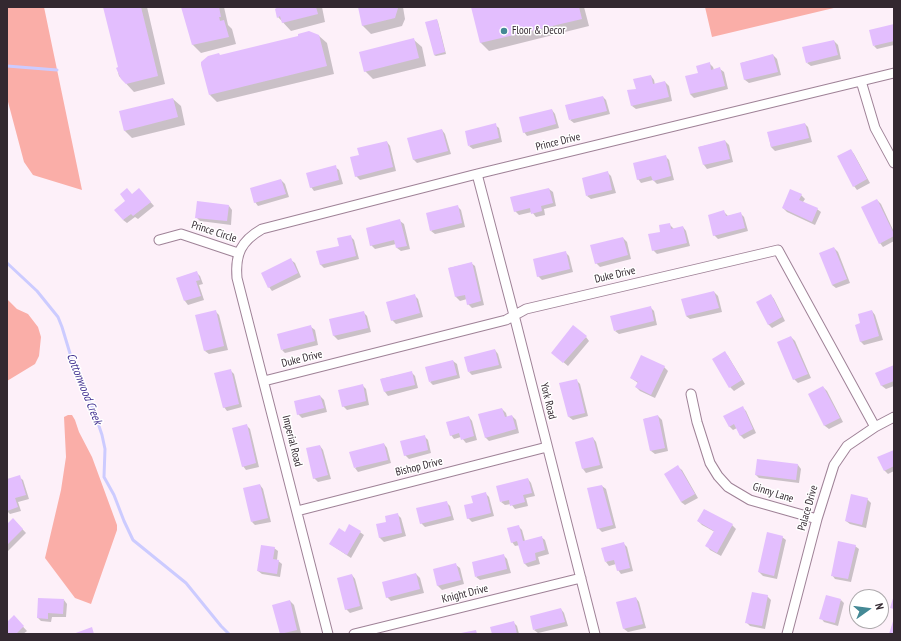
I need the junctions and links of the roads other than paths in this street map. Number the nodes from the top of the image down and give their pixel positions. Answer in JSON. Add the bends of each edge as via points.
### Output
{"nodes":[{"id":1,"x":894,"y":73,"type":"edge"},
{"id":2,"x":861,"y":81,"type":"junction"},
{"id":3,"x":894,"y":163,"type":"edge"},
{"id":4,"x":477,"y":174,"type":"junction"},
{"id":5,"x":159,"y":240,"type":"dead end"},
{"id":6,"x":238,"y":253,"type":"junction"},
{"id":7,"x":514,"y":315,"type":"junction"},
{"id":8,"x":264,"y":381,"type":"junction"},
{"id":9,"x":691,"y":394,"type":"dead end"},
{"id":10,"x":894,"y":417,"type":"edge"},
{"id":11,"x":876,"y":427,"type":"junction"},
{"id":12,"x":547,"y":447,"type":"junction"},
{"id":13,"x":297,"y":511,"type":"junction"},
{"id":14,"x":817,"y":519,"type":"junction"},
{"id":15,"x":581,"y":578,"type":"junction"},
{"id":16,"x":328,"y":634,"type":"edge"},
{"id":17,"x":354,"y":634,"type":"edge"},
{"id":18,"x":595,"y":634,"type":"edge"},
{"id":19,"x":787,"y":634,"type":"edge"}],
"edges":[{"from":1,"to":2,"type":"street","name":"Prince Drive"},
{"from":2,"to":3,"type":"street","via":[[875,128]]},
{"from":2,"to":4,"type":"street","name":"Prince Drive"},
{"from":4,"to":6,"type":"street","name":"Prince Drive","via":[[262,229],[252,234]]},
{"from":4,"to":7,"type":"street","name":"York Road"},
{"from":5,"to":6,"type":"street","name":"Prince Circle","via":[[181,234]]},
{"from":6,"to":8,"type":"street","name":"Imperial Road","via":[[237,278]]},
{"from":7,"to":8,"type":"street","name":"Duke Drive","via":[[506,320]]},
{"from":7,"to":11,"type":"street","name":"Duke Drive","via":[[526,309],[778,250]]},
{"from":7,"to":12,"type":"street","name":"York Road"},
{"from":8,"to":13,"type":"street","name":"Imperial Road"},
{"from":9,"to":14,"type":"street","name":"Ginny Lane","via":[[710,463],[728,487],[750,500]]},
{"from":10,"to":11,"type":"street","name":"Palace Drive"},
{"from":11,"to":14,"type":"street","name":"Palace Drive","via":[[851,443],[839,456]]},
{"from":12,"to":13,"type":"street","name":"Bishop Drive"},
{"from":12,"to":15,"type":"street","name":"York Road"},
{"from":13,"to":16,"type":"street","name":"Imperial Road"},
{"from":14,"to":19,"type":"street","name":"Palace Drive"},
{"from":15,"to":17,"type":"street","name":"Knight Drive"},
{"from":15,"to":18,"type":"street","name":"York Road"}]}
